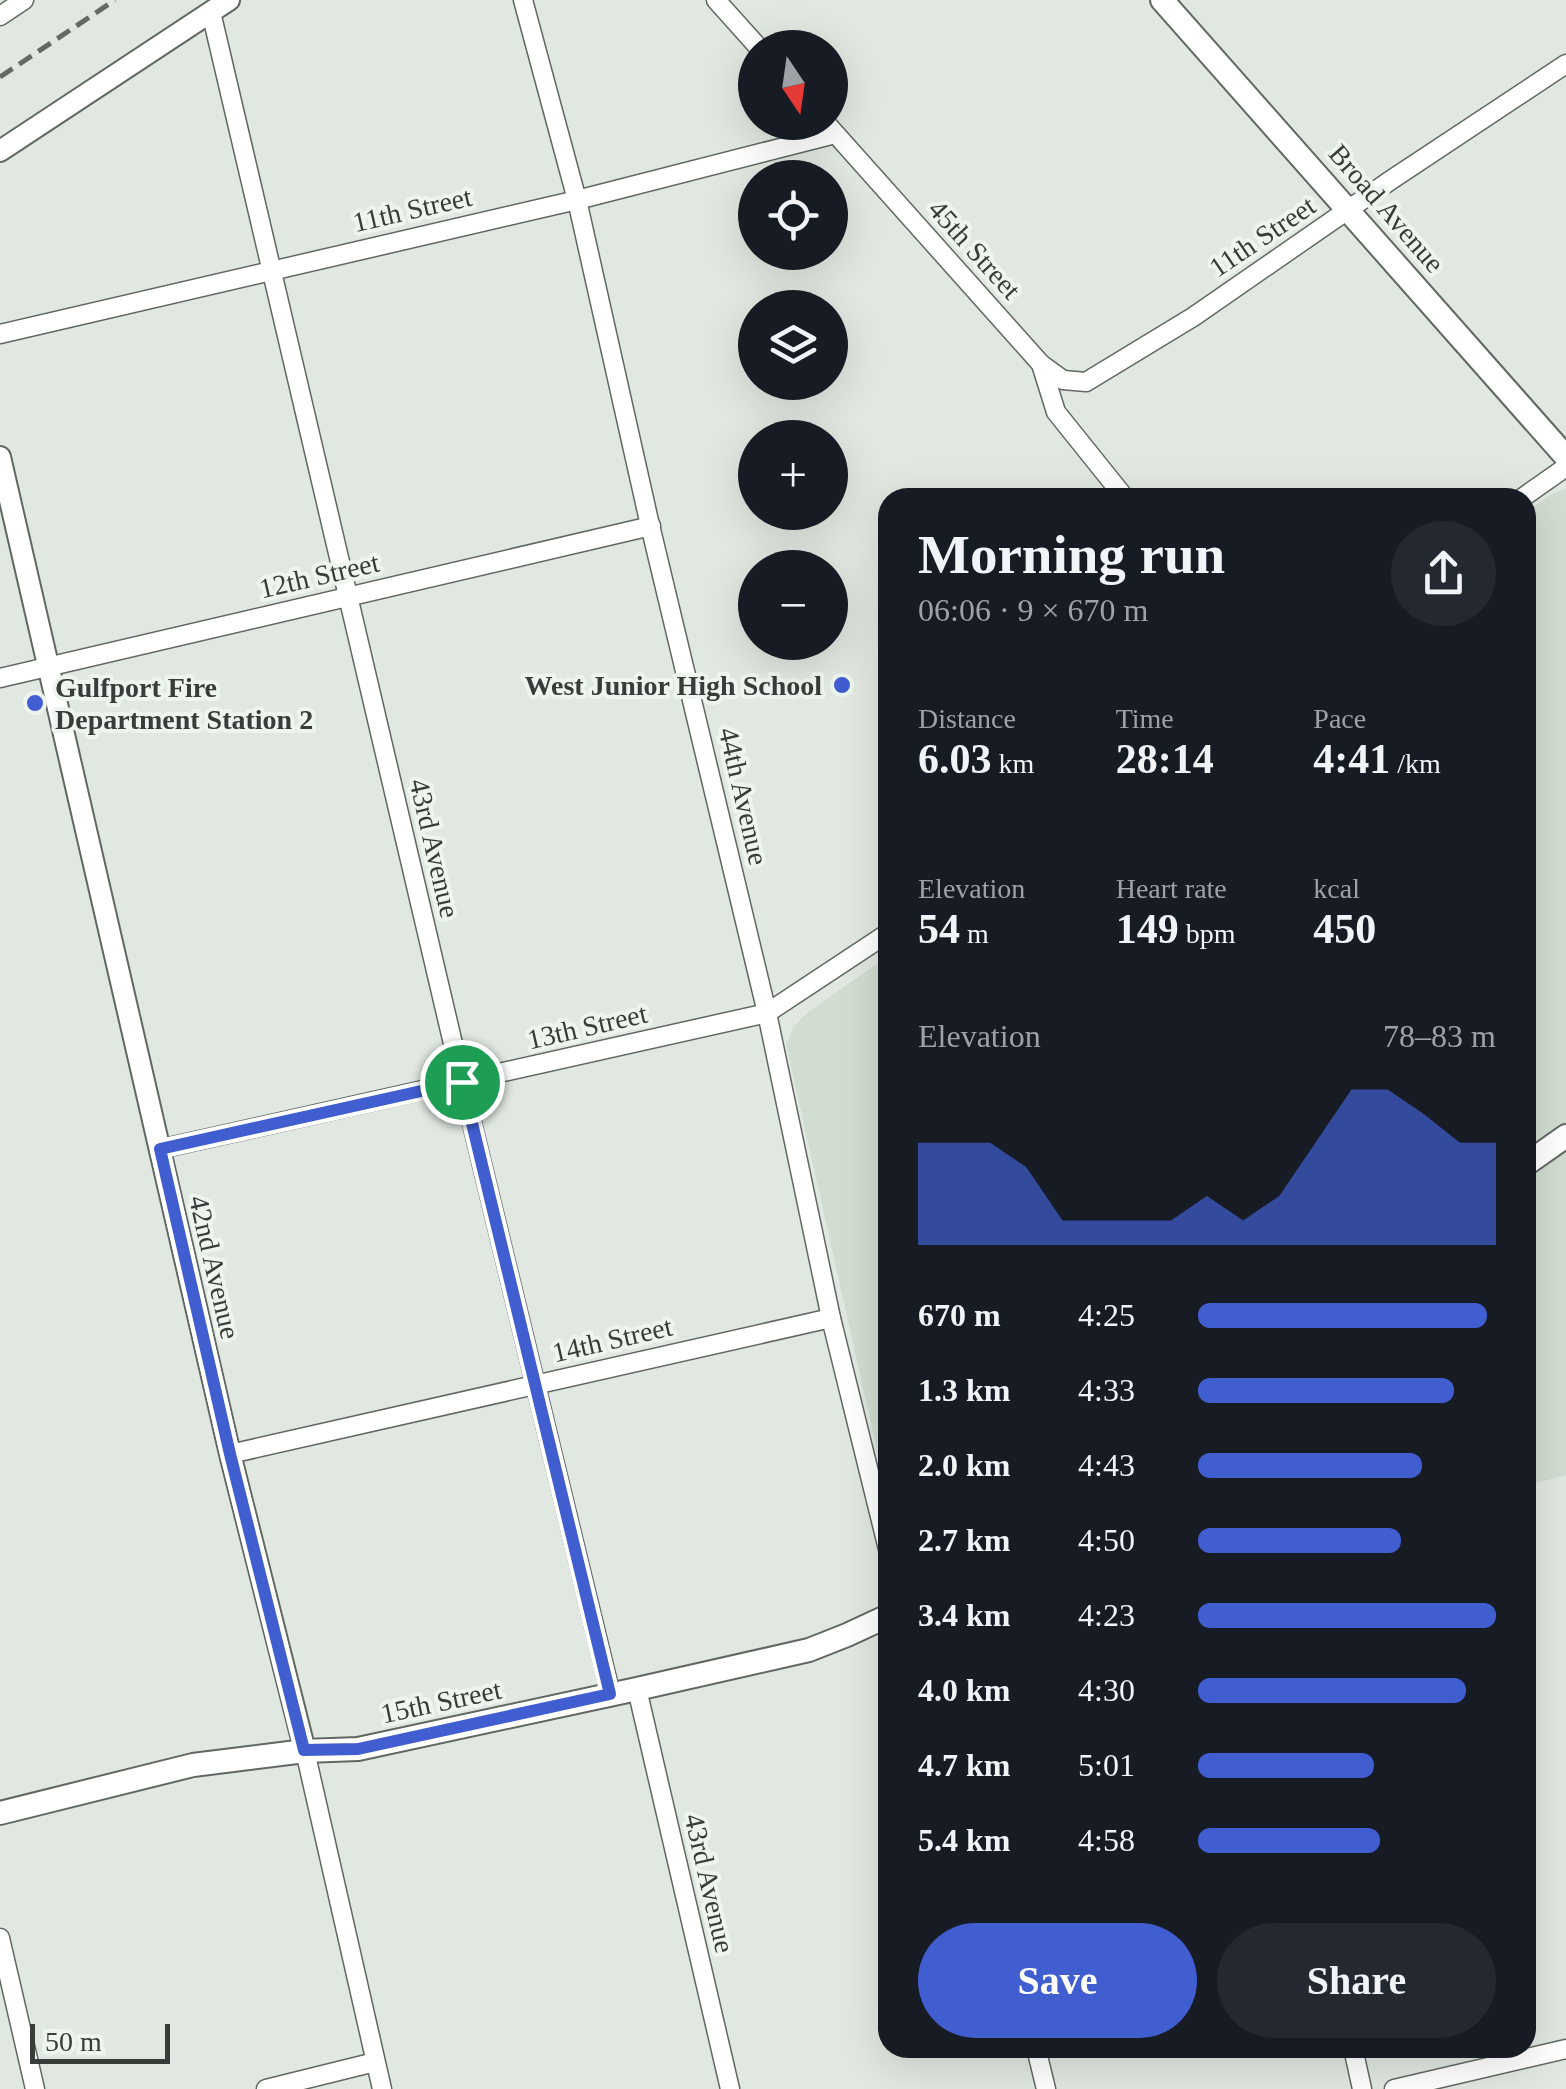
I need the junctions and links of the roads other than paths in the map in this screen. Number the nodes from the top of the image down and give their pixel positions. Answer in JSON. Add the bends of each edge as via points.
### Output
{"nodes":[{"id":1,"x":24,"y":0,"type":"edge"},
{"id":2,"x":524,"y":0,"type":"edge"},
{"id":3,"x":716,"y":0,"type":"edge"},
{"id":4,"x":1162,"y":0,"type":"edge"},
{"id":5,"x":220,"y":6,"type":"edge"},
{"id":6,"x":0,"y":16,"type":"edge"},
{"id":7,"x":742,"y":30,"type":"edge"},
{"id":8,"x":1566,"y":64,"type":"edge"},
{"id":9,"x":788,"y":140,"type":"edge"},
{"id":10,"x":841,"y":140,"type":"edge"},
{"id":11,"x":0,"y":151,"type":"edge"},
{"id":12,"x":576,"y":200,"type":"junction"},
{"id":13,"x":1348,"y":210,"type":"junction"},
{"id":14,"x":272,"y":269,"type":"junction"},
{"id":15,"x":0,"y":334,"type":"edge"},
{"id":16,"x":1041,"y":364,"type":"junction"},
{"id":17,"x":1086,"y":382,"type":"joint"},
{"id":18,"x":0,"y":457,"type":"edge"},
{"id":19,"x":1566,"y":457,"type":"edge"},
{"id":20,"x":1566,"y":467,"type":"edge"},
{"id":21,"x":1117,"y":488,"type":"edge"},
{"id":22,"x":1536,"y":488,"type":"edge"},
{"id":23,"x":651,"y":526,"type":"junction"},
{"id":24,"x":347,"y":596,"type":"junction"},
{"id":25,"x":49,"y":667,"type":"junction"},
{"id":26,"x":0,"y":678,"type":"edge"},
{"id":27,"x":878,"y":940,"type":"edge"},
{"id":28,"x":767,"y":1013,"type":"junction"},
{"id":29,"x":462,"y":1082,"type":"junction"},
{"id":30,"x":1566,"y":1136,"type":"edge"},
{"id":31,"x":160,"y":1149,"type":"junction"},
{"id":32,"x":1536,"y":1157,"type":"edge"},
{"id":33,"x":831,"y":1318,"type":"junction"},
{"id":34,"x":535,"y":1385,"type":"junction"},
{"id":35,"x":230,"y":1454,"type":"junction"},
{"id":36,"x":878,"y":1508,"type":"edge"},
{"id":37,"x":878,"y":1621,"type":"edge"},
{"id":38,"x":637,"y":1689,"type":"junction"},
{"id":39,"x":610,"y":1694,"type":"junction"},
{"id":40,"x":304,"y":1750,"type":"junction"},
{"id":41,"x":0,"y":1813,"type":"edge"},
{"id":42,"x":0,"y":1938,"type":"edge"},
{"id":43,"x":1566,"y":2050,"type":"edge"},
{"id":44,"x":1536,"y":2057,"type":"edge"},
{"id":45,"x":1038,"y":2058,"type":"edge"},
{"id":46,"x":1355,"y":2058,"type":"edge"},
{"id":47,"x":1531,"y":2058,"type":"edge"},
{"id":48,"x":376,"y":2062,"type":"junction"},
{"id":49,"x":35,"y":2089,"type":"edge"},
{"id":50,"x":266,"y":2089,"type":"edge"},
{"id":51,"x":382,"y":2089,"type":"edge"},
{"id":52,"x":730,"y":2089,"type":"edge"},
{"id":53,"x":1046,"y":2089,"type":"edge"},
{"id":54,"x":1362,"y":2089,"type":"edge"},
{"id":55,"x":1394,"y":2089,"type":"edge"}],
"edges":[{"from":1,"to":6,"type":"street"},
{"from":2,"to":12,"type":"street","name":"44th Avenue"},
{"from":3,"to":7,"type":"street"},
{"from":4,"to":13,"type":"main road","name":"Broad Avenue"},
{"from":5,"to":11,"type":"street"},
{"from":5,"to":14,"type":"street","name":"43rd Avenue"},
{"from":8,"to":13,"type":"street","name":"11th Street"},
{"from":9,"to":12,"type":"street","name":"11th Street"},
{"from":10,"to":16,"type":"street","name":"45th Street"},
{"from":12,"to":14,"type":"street","name":"11th Street"},
{"from":12,"to":23,"type":"street","name":"44th Avenue"},
{"from":13,"to":17,"type":"street","name":"11th Street"},
{"from":13,"to":19,"type":"main road","name":"Broad Avenue"},
{"from":14,"to":15,"type":"street","name":"11th Street"},
{"from":14,"to":24,"type":"street","name":"43rd Avenue"},
{"from":16,"to":17,"type":"street","name":"45th Street","via":[[1064,380]]},
{"from":16,"to":21,"type":"street","via":[[1056,412]]},
{"from":18,"to":25,"type":"street","name":"42nd Avenue"},
{"from":20,"to":22,"type":"street"},
{"from":23,"to":24,"type":"street","name":"12th Street"},
{"from":23,"to":28,"type":"street","name":"44th Avenue"},
{"from":24,"to":25,"type":"street","name":"12th Street"},
{"from":24,"to":29,"type":"street","name":"43rd Avenue"},
{"from":25,"to":26,"type":"street","name":"12th Street"},
{"from":25,"to":31,"type":"street","name":"42nd Avenue"},
{"from":27,"to":28,"type":"street","name":"13th Street"},
{"from":28,"to":29,"type":"street","name":"13th Street"},
{"from":28,"to":33,"type":"street","name":"44th Avenue"},
{"from":29,"to":31,"type":"street","name":"13th Street"},
{"from":29,"to":34,"type":"street","name":"43rd Avenue"},
{"from":30,"to":32,"type":"main road"},
{"from":31,"to":35,"type":"street","name":"42nd Avenue"},
{"from":33,"to":34,"type":"street","name":"14th Street"},
{"from":33,"to":36,"type":"street","name":"44th Avenue"},
{"from":34,"to":35,"type":"street","name":"14th Street"},
{"from":34,"to":39,"type":"street","name":"43rd Avenue"},
{"from":35,"to":40,"type":"street","name":"42nd Avenue"},
{"from":37,"to":38,"type":"main road","name":"15th Street","via":[[809,1650]]},
{"from":38,"to":39,"type":"main road","name":"15th Street"},
{"from":38,"to":52,"type":"street","name":"43rd Avenue"},
{"from":39,"to":40,"type":"main road","name":"15th Street","via":[[358,1749]]},
{"from":40,"to":41,"type":"main road","name":"15th Street","via":[[193,1765]]},
{"from":40,"to":48,"type":"street","name":"42nd Avenue"},
{"from":42,"to":49,"type":"street"},
{"from":43,"to":44,"type":"street"},
{"from":45,"to":53,"type":"street"},
{"from":46,"to":54,"type":"street"},
{"from":47,"to":55,"type":"street"},
{"from":48,"to":50,"type":"street"},
{"from":48,"to":51,"type":"street","name":"42nd Avenue"}]}
